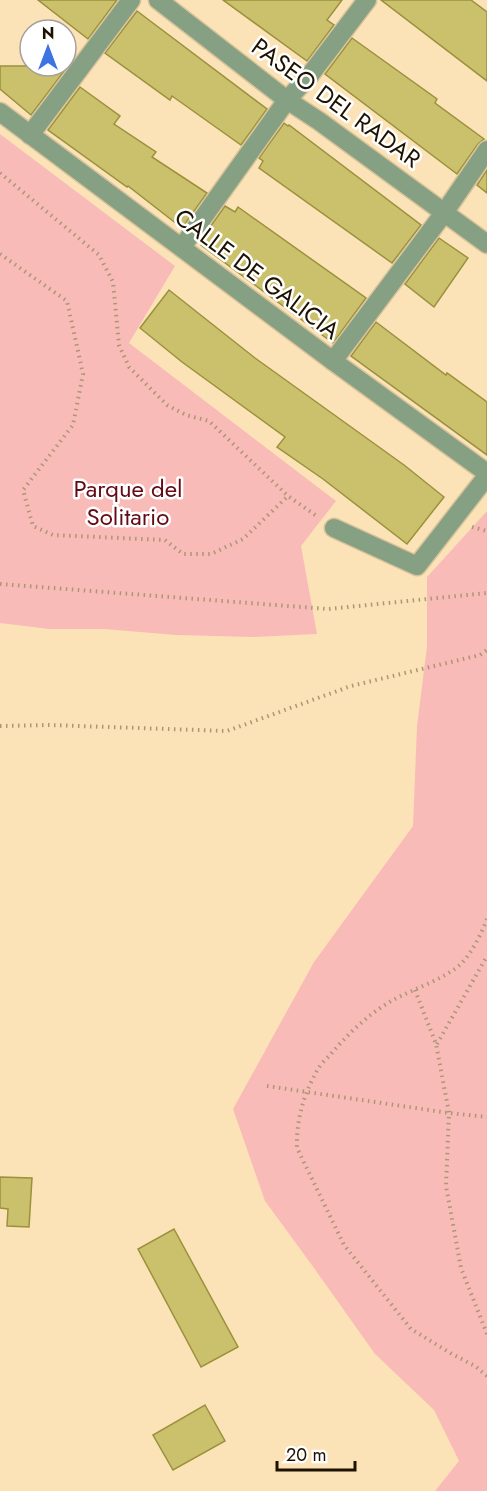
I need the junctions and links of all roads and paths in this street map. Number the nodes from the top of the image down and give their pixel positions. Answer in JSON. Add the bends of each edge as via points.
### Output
{"nodes":[{"id":1,"x":131,"y":0,"type":"edge"},
{"id":2,"x":158,"y":0,"type":"edge"},
{"id":3,"x":367,"y":0,"type":"edge"},
{"id":4,"x":287,"y":100,"type":"junction"},
{"id":5,"x":0,"y":112,"type":"edge"},
{"id":6,"x":30,"y":135,"type":"junction"},
{"id":7,"x":487,"y":150,"type":"edge"},
{"id":8,"x":0,"y":173,"type":"edge"},
{"id":9,"x":444,"y":213,"type":"junction"},
{"id":10,"x":487,"y":244,"type":"edge"},
{"id":11,"x":182,"y":247,"type":"junction"},
{"id":12,"x":0,"y":254,"type":"edge"},
{"id":13,"x":333,"y":361,"type":"junction"},
{"id":14,"x":487,"y":474,"type":"edge"},
{"id":15,"x":288,"y":496,"type":"junction"},
{"id":16,"x":334,"y":528,"type":"joint"},
{"id":17,"x":0,"y":584,"type":"edge"},
{"id":18,"x":487,"y":592,"type":"edge"},
{"id":19,"x":487,"y":650,"type":"edge"},
{"id":20,"x":0,"y":726,"type":"edge"},
{"id":21,"x":487,"y":919,"type":"edge"},
{"id":22,"x":487,"y":956,"type":"edge"},
{"id":23,"x":415,"y":990,"type":"junction"},
{"id":24,"x":436,"y":1044,"type":"junction"},
{"id":25,"x":267,"y":1086,"type":"dead end"},
{"id":26,"x":308,"y":1092,"type":"junction"},
{"id":27,"x":449,"y":1113,"type":"junction"},
{"id":28,"x":487,"y":1117,"type":"edge"},
{"id":29,"x":487,"y":1334,"type":"edge"},
{"id":30,"x":487,"y":1376,"type":"edge"}],
"edges":[{"from":1,"to":6,"type":"street"},
{"from":2,"to":4,"type":"street","name":"PASEO DEL RADAR"},
{"from":3,"to":4,"type":"street"},
{"from":4,"to":9,"type":"street","name":"PASEO DEL RADAR"},
{"from":4,"to":11,"type":"street"},
{"from":5,"to":6,"type":"street","name":"CALLE DE GALICIA"},
{"from":6,"to":11,"type":"street","name":"CALLE DE GALICIA"},
{"from":7,"to":9,"type":"street"},
{"from":8,"to":15,"type":"path","via":[[99,255],[113,282],[119,345],[129,367],[167,405],[209,421]]},
{"from":9,"to":10,"type":"street","name":"PASEO DEL RADAR"},
{"from":9,"to":13,"type":"street"},
{"from":11,"to":13,"type":"street","name":"CALLE DE GALICIA"},
{"from":12,"to":15,"type":"path","via":[[67,301],[83,374],[73,424],[23,490],[33,526],[52,535],[165,540],[183,554],[210,554],[243,539]]},
{"from":13,"to":14,"type":"street","name":"CALLE DE GALICIA"},
{"from":14,"to":16,"type":"street","via":[[417,566]]},
{"from":15,"to":16,"type":"path"},
{"from":17,"to":18,"type":"path","via":[[328,609]]},
{"from":19,"to":20,"type":"path","via":[[480,655],[351,686],[227,731]]},
{"from":21,"to":23,"type":"path","via":[[461,963]]},
{"from":22,"to":24,"type":"path"},
{"from":23,"to":24,"type":"path"},
{"from":23,"to":26,"type":"path","via":[[393,1000],[354,1029],[319,1068]]},
{"from":24,"to":27,"type":"path"},
{"from":25,"to":26,"type":"path"},
{"from":26,"to":27,"type":"path"},
{"from":26,"to":30,"type":"path","via":[[296,1132],[297,1148],[344,1245],[411,1329]]},
{"from":27,"to":28,"type":"path"},
{"from":27,"to":29,"type":"path","via":[[446,1186],[461,1268]]}]}
